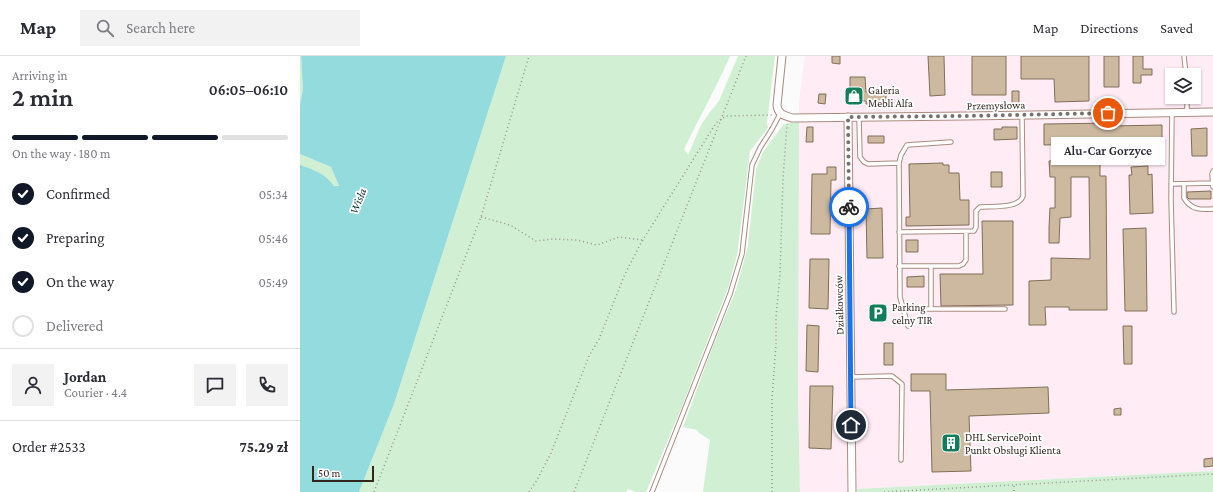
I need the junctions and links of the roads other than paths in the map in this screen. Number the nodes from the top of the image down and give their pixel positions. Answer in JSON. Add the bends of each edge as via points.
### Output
{"nodes":[{"id":1,"x":782,"y":56,"type":"edge"},
{"id":2,"x":1184,"y":56,"type":"edge"},
{"id":3,"x":1185,"y":68,"type":"edge"},
{"id":4,"x":1187,"y":104,"type":"edge"},
{"id":5,"x":1213,"y":112,"type":"edge"},
{"id":6,"x":1172,"y":113,"type":"junction"},
{"id":7,"x":1187,"y":113,"type":"junction"},
{"id":8,"x":780,"y":114,"type":"junction"},
{"id":9,"x":1022,"y":115,"type":"junction"},
{"id":10,"x":848,"y":117,"type":"junction"},
{"id":11,"x":859,"y":118,"type":"junction"},
{"id":12,"x":951,"y":142,"type":"dead end"},
{"id":13,"x":899,"y":163,"type":"junction"},
{"id":14,"x":1213,"y":171,"type":"edge"},
{"id":15,"x":1213,"y":183,"type":"edge"},
{"id":16,"x":1171,"y":184,"type":"junction"},
{"id":17,"x":1184,"y":184,"type":"junction"},
{"id":18,"x":1213,"y":187,"type":"edge"},
{"id":19,"x":1213,"y":209,"type":"edge"},
{"id":20,"x":899,"y":232,"type":"junction"},
{"id":21,"x":966,"y":232,"type":"junction"},
{"id":22,"x":899,"y":266,"type":"junction"},
{"id":23,"x":931,"y":266,"type":"junction"},
{"id":24,"x":903,"y":309,"type":"junction"},
{"id":25,"x":931,"y":309,"type":"junction"},
{"id":26,"x":1005,"y":309,"type":"dead end"},
{"id":27,"x":1174,"y":312,"type":"dead end"},
{"id":28,"x":908,"y":326,"type":"dead end"},
{"id":29,"x":850,"y":376,"type":"junction"},
{"id":30,"x":901,"y":460,"type":"dead end"},
{"id":31,"x":652,"y":492,"type":"edge"},
{"id":32,"x":852,"y":492,"type":"edge"}],
"edges":[{"from":1,"to":8,"type":"street","via":[[777,105]]},
{"from":2,"to":3,"type":"lane"},
{"from":4,"to":7,"type":"lane"},
{"from":5,"to":7,"type":"street","name":"Przemysłowa"},
{"from":6,"to":7,"type":"street","name":"Przemysłowa"},
{"from":6,"to":9,"type":"street","name":"Przemysłowa"},
{"from":6,"to":16,"type":"lane"},
{"from":8,"to":10,"type":"street","name":"Przemysłowa","via":[[792,118]]},
{"from":8,"to":31,"type":"lane","via":[[752,165],[744,241],[738,271]]},
{"from":9,"to":11,"type":"street","name":"Przemysłowa"},
{"from":9,"to":21,"type":"lane","via":[[1022,200],[1013,205],[980,206],[976,211],[976,230]]},
{"from":10,"to":11,"type":"street","name":"Przemysłowa"},
{"from":10,"to":29,"type":"street","name":"Działkowców"},
{"from":11,"to":13,"type":"lane","via":[[860,157],[864,162]]},
{"from":12,"to":13,"type":"lane","via":[[907,145]]},
{"from":13,"to":20,"type":"lane"},
{"from":14,"to":15,"type":"lane"},
{"from":15,"to":17,"type":"lane"},
{"from":15,"to":18,"type":"lane"},
{"from":16,"to":17,"type":"lane"},
{"from":16,"to":27,"type":"lane"},
{"from":17,"to":19,"type":"lane","via":[[1184,198],[1193,208]]},
{"from":20,"to":21,"type":"lane"},
{"from":20,"to":22,"type":"lane"},
{"from":21,"to":23,"type":"lane","via":[[966,260],[963,264]]},
{"from":22,"to":23,"type":"lane"},
{"from":22,"to":24,"type":"lane"},
{"from":23,"to":25,"type":"lane"},
{"from":24,"to":25,"type":"lane"},
{"from":24,"to":28,"type":"lane"},
{"from":25,"to":26,"type":"lane"},
{"from":29,"to":30,"type":"lane","via":[[892,376],[902,384]]},
{"from":29,"to":32,"type":"street","name":"Działkowców"}]}
